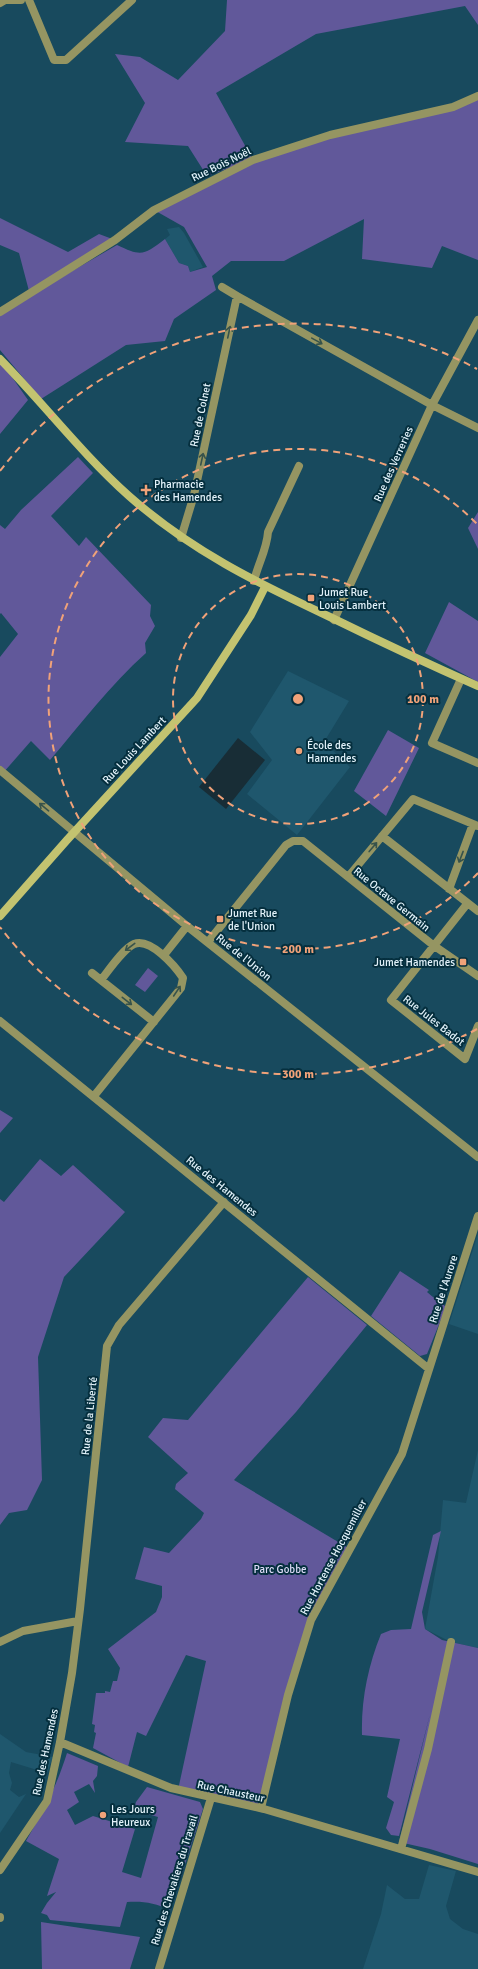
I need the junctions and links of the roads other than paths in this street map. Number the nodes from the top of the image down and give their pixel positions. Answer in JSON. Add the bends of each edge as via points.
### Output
{"nodes":[{"id":1,"x":15,"y":0,"type":"edge"},
{"id":2,"x":22,"y":0,"type":"edge"},
{"id":3,"x":29,"y":0,"type":"edge"},
{"id":4,"x":132,"y":0,"type":"edge"},
{"id":5,"x":0,"y":3,"type":"edge"},
{"id":6,"x":478,"y":96,"type":"edge"},
{"id":7,"x":222,"y":287,"type":"dead end"},
{"id":8,"x":237,"y":296,"type":"junction"},
{"id":9,"x":0,"y":312,"type":"edge"},
{"id":10,"x":478,"y":320,"type":"edge"},
{"id":11,"x":0,"y":359,"type":"edge"},
{"id":12,"x":432,"y":404,"type":"junction"},
{"id":13,"x":478,"y":428,"type":"edge"},
{"id":14,"x":299,"y":466,"type":"dead end"},
{"id":15,"x":181,"y":538,"type":"junction"},
{"id":16,"x":254,"y":581,"type":"junction"},
{"id":17,"x":265,"y":587,"type":"junction"},
{"id":18,"x":334,"y":620,"type":"junction"},
{"id":19,"x":461,"y":679,"type":"junction"},
{"id":20,"x":478,"y":686,"type":"edge"},
{"id":21,"x":478,"y":763,"type":"edge"},
{"id":22,"x":0,"y":770,"type":"edge"},
{"id":23,"x":476,"y":825,"type":"edge"},
{"id":24,"x":73,"y":832,"type":"junction"},
{"id":25,"x":382,"y":836,"type":"junction"},
{"id":26,"x":348,"y":877,"type":"junction"},
{"id":27,"x":449,"y":889,"type":"junction"},
{"id":28,"x":467,"y":904,"type":"junction"},
{"id":29,"x":478,"y":911,"type":"edge"},
{"id":30,"x":0,"y":916,"type":"edge"},
{"id":31,"x":187,"y":926,"type":"junction"},
{"id":32,"x":208,"y":942,"type":"junction"},
{"id":33,"x":433,"y":945,"type":"junction"},
{"id":34,"x":164,"y":956,"type":"junction"},
{"id":35,"x":92,"y":973,"type":"dead end"},
{"id":36,"x":478,"y":976,"type":"edge"},
{"id":37,"x":101,"y":980,"type":"junction"},
{"id":38,"x":0,"y":1020,"type":"edge"},
{"id":39,"x":154,"y":1022,"type":"junction"},
{"id":40,"x":478,"y":1026,"type":"edge"},
{"id":41,"x":94,"y":1096,"type":"junction"},
{"id":42,"x":478,"y":1157,"type":"edge"},
{"id":43,"x":224,"y":1202,"type":"junction"},
{"id":44,"x":478,"y":1216,"type":"edge"},
{"id":45,"x":429,"y":1369,"type":"junction"},
{"id":46,"x":78,"y":1620,"type":"junction"},
{"id":47,"x":0,"y":1642,"type":"edge"},
{"id":48,"x":451,"y":1642,"type":"dead end"},
{"id":49,"x":72,"y":1673,"type":"joint"},
{"id":50,"x":60,"y":1742,"type":"junction"},
{"id":51,"x":211,"y":1798,"type":"junction"},
{"id":52,"x":262,"y":1808,"type":"junction"},
{"id":53,"x":401,"y":1849,"type":"junction"},
{"id":54,"x":0,"y":1870,"type":"edge"},
{"id":55,"x":478,"y":1872,"type":"edge"},
{"id":56,"x":159,"y":1969,"type":"edge"}],
"edges":[{"from":1,"to":2,"type":"street"},
{"from":1,"to":5,"type":"street"},
{"from":3,"to":4,"type":"street","via":[[54,60],[66,60]]},
{"from":6,"to":9,"type":"street","name":"Rue Bois Noël","via":[[453,107],[330,135],[253,160],[154,210],[115,240]]},
{"from":7,"to":8,"type":"street"},
{"from":8,"to":12,"type":"street","one_way":true},
{"from":15,"to":8,"type":"street","name":"Rue de Colnet","one_way":true,"via":[[194,495]]},
{"from":10,"to":12,"type":"street","name":"Rue des Verreries"},
{"from":11,"to":15,"type":"main road","via":[[85,453],[129,496]]},
{"from":12,"to":13,"type":"street"},
{"from":12,"to":18,"type":"street","name":"Rue des Verreries"},
{"from":14,"to":16,"type":"street","via":[[268,532],[268,540]]},
{"from":15,"to":16,"type":"main road","via":[[214,560]]},
{"from":16,"to":17,"type":"main road"},
{"from":17,"to":18,"type":"main road"},
{"from":17,"to":24,"type":"main road","name":"Rue Louis Lambert","via":[[251,615],[196,698]]},
{"from":18,"to":19,"type":"main road"},
{"from":19,"to":20,"type":"main road"},
{"from":19,"to":21,"type":"street","via":[[432,743]]},
{"from":24,"to":22,"type":"street","name":"Rue de l'Union","one_way":true},
{"from":23,"to":25,"type":"street","via":[[413,799]]},
{"from":23,"to":27,"type":"street","one_way":true},
{"from":24,"to":30,"type":"main road","name":"Rue Louis Lambert"},
{"from":24,"to":31,"type":"street","name":"Rue de l'Union"},
{"from":26,"to":25,"type":"street","one_way":true},
{"from":25,"to":27,"type":"street"},
{"from":26,"to":32,"type":"street","name":"Rue Octave Germain","via":[[302,841],[293,841],[286,845]]},
{"from":26,"to":33,"type":"street","name":"Rue Octave Germain"},
{"from":27,"to":28,"type":"street"},
{"from":28,"to":29,"type":"street"},
{"from":28,"to":33,"type":"street","name":"Rue Jules Badot"},
{"from":31,"to":32,"type":"street","name":"Rue de l'Union"},
{"from":31,"to":34,"type":"street"},
{"from":32,"to":42,"type":"street","name":"Rue de l'Union"},
{"from":33,"to":36,"type":"street","name":"Rue Octave Germain"},
{"from":33,"to":40,"type":"street","name":"Rue Jules Badot","via":[[391,1000],[465,1059]]},
{"from":34,"to":37,"type":"street","one_way":true,"via":[[145,943],[136,943],[127,948]]},
{"from":39,"to":34,"type":"street","one_way":true,"via":[[181,988],[182,978]]},
{"from":35,"to":37,"type":"street"},
{"from":37,"to":39,"type":"street","one_way":true},
{"from":38,"to":41,"type":"street","name":"Rue des Hamendes"},
{"from":39,"to":41,"type":"street"},
{"from":41,"to":43,"type":"street","name":"Rue des Hamendes"},
{"from":43,"to":45,"type":"street","name":"Rue des Hamendes"},
{"from":43,"to":46,"type":"street","name":"Rue de la Liberté","via":[[119,1325],[107,1346]]},
{"from":44,"to":45,"type":"street","name":"Rue de l'Aurore"},
{"from":45,"to":52,"type":"street","name":"Rue Hortense Hocquemiller","via":[[402,1454],[311,1620],[288,1695]]},
{"from":46,"to":47,"type":"street","via":[[23,1631]]},
{"from":46,"to":49,"type":"street","name":"Rue de la Liberté"},
{"from":48,"to":53,"type":"street","via":[[428,1749]]},
{"from":49,"to":50,"type":"street","name":"Rue des Hamendes"},
{"from":50,"to":51,"type":"street","name":"Rue Chausteur","via":[[171,1788]]},
{"from":50,"to":54,"type":"street","name":"Rue des Hamendes","via":[[47,1801]]},
{"from":51,"to":52,"type":"street","name":"Rue Chausteur"},
{"from":51,"to":56,"type":"street","name":"Rue des Chevaliers du Travail"},
{"from":52,"to":53,"type":"street","name":"Rue Chausteur"},
{"from":53,"to":55,"type":"street","name":"Rue Chausteur"}]}
